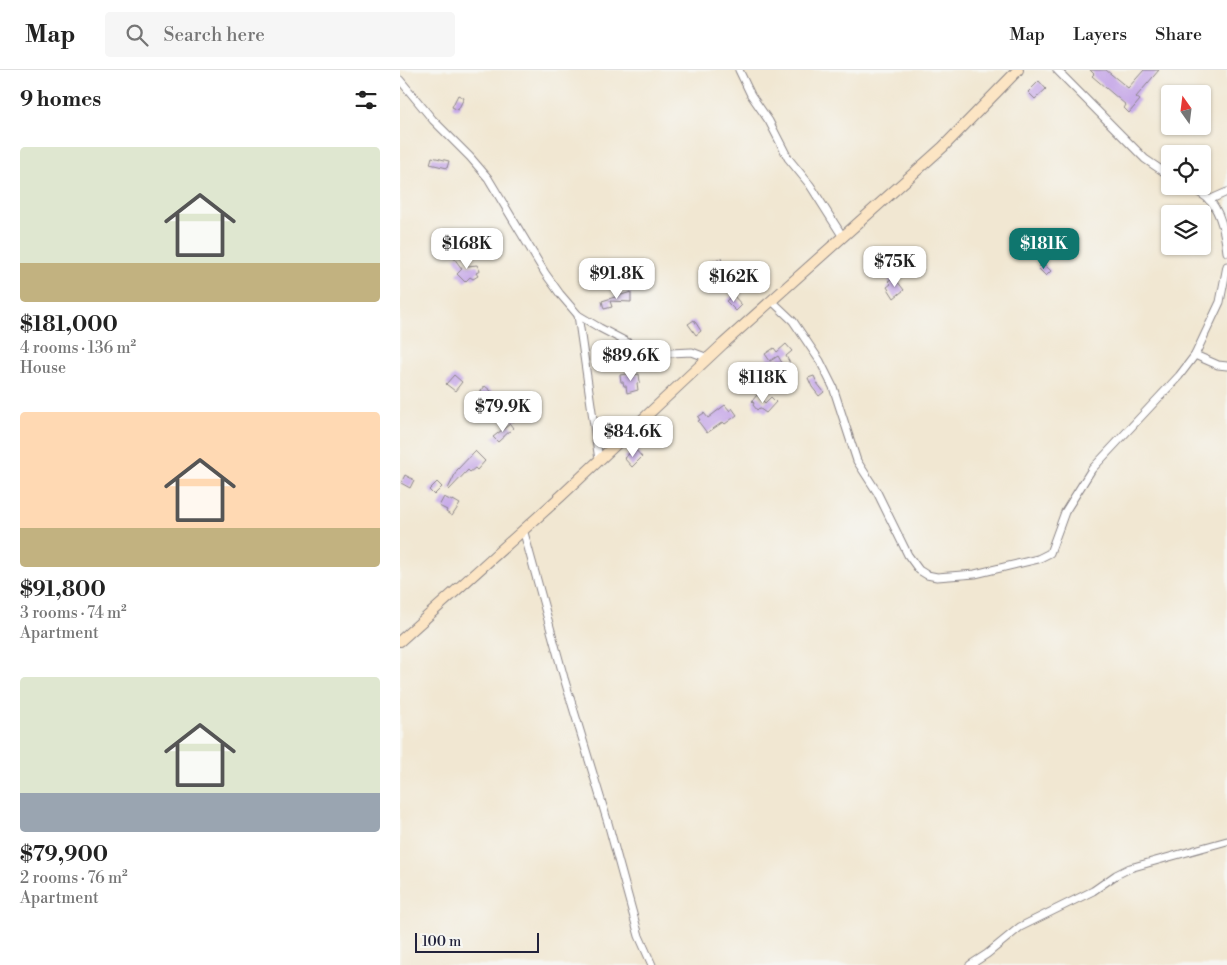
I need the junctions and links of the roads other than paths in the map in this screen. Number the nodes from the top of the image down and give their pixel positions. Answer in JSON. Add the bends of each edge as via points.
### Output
{"nodes":[{"id":1,"x":739,"y":70,"type":"edge"},
{"id":2,"x":1018,"y":70,"type":"edge"},
{"id":3,"x":1056,"y":70,"type":"edge"},
{"id":4,"x":400,"y":80,"type":"edge"},
{"id":5,"x":1161,"y":170,"type":"edge"},
{"id":6,"x":1227,"y":192,"type":"edge"},
{"id":7,"x":1202,"y":195,"type":"edge"},
{"id":8,"x":1209,"y":200,"type":"junction"},
{"id":9,"x":843,"y":237,"type":"junction"},
{"id":10,"x":1227,"y":252,"type":"edge"},
{"id":11,"x":1227,"y":266,"type":"edge"},
{"id":12,"x":772,"y":301,"type":"junction"},
{"id":13,"x":578,"y":315,"type":"junction"},
{"id":14,"x":1194,"y":355,"type":"junction"},
{"id":15,"x":708,"y":358,"type":"junction"},
{"id":16,"x":1227,"y":366,"type":"edge"},
{"id":17,"x":600,"y":460,"type":"junction"},
{"id":18,"x":523,"y":529,"type":"junction"},
{"id":19,"x":400,"y":641,"type":"edge"},
{"id":20,"x":1227,"y":840,"type":"edge"},
{"id":21,"x":652,"y":965,"type":"edge"},
{"id":22,"x":970,"y":965,"type":"edge"}],
"edges":[{"from":1,"to":9,"type":"street","via":[[788,158],[810,185]]},
{"from":2,"to":9,"type":"street","via":[[943,147]]},
{"from":3,"to":5,"type":"street","via":[[1145,159]]},
{"from":4,"to":13,"type":"street","via":[[488,178],[545,273]]},
{"from":6,"to":8,"type":"street"},
{"from":7,"to":8,"type":"street"},
{"from":8,"to":10,"type":"street","via":[[1221,223]]},
{"from":9,"to":12,"type":"street"},
{"from":11,"to":14,"type":"street","via":[[1220,302]]},
{"from":12,"to":14,"type":"street","via":[[793,321],[820,361],[857,461],[877,492],[908,556],[919,570],[936,577],[985,572],[1048,555],[1065,512],[1092,469],[1179,376]]},
{"from":12,"to":15,"type":"street"},
{"from":13,"to":15,"type":"street","via":[[644,351],[692,352]]},
{"from":13,"to":17,"type":"street"},
{"from":14,"to":16,"type":"street"},
{"from":15,"to":17,"type":"street"},
{"from":17,"to":18,"type":"street"},
{"from":18,"to":19,"type":"street"},
{"from":18,"to":21,"type":"street","via":[[639,936]]},
{"from":20,"to":22,"type":"street","via":[[1116,874],[1092,891],[1015,930]]}]}
